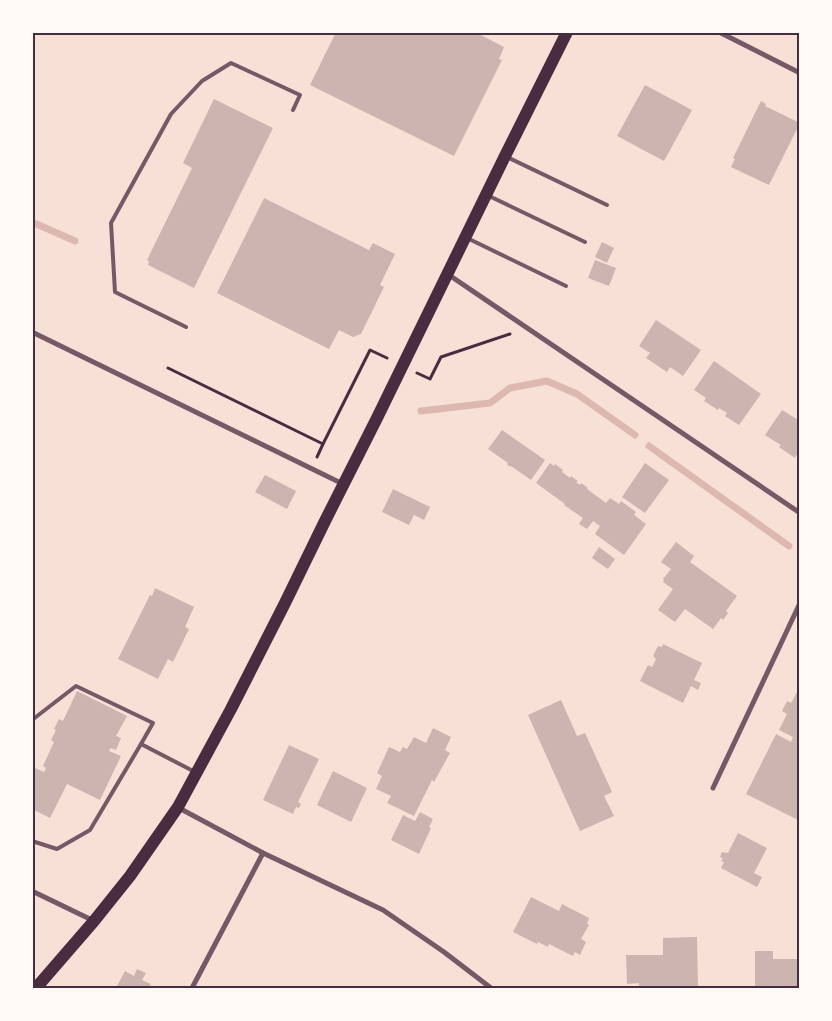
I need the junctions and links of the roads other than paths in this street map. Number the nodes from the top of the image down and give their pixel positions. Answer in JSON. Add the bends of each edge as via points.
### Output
{"nodes":[{"id":1,"x":567,"y":32,"type":"edge"},
{"id":2,"x":719,"y":32,"type":"edge"},
{"id":3,"x":800,"y":73,"type":"edge"},
{"id":4,"x":293,"y":110,"type":"dead end"},
{"id":5,"x":505,"y":156,"type":"junction"},
{"id":6,"x":486,"y":195,"type":"junction"},
{"id":7,"x":607,"y":205,"type":"dead end"},
{"id":8,"x":466,"y":237,"type":"junction"},
{"id":9,"x":585,"y":242,"type":"dead end"},
{"id":10,"x":447,"y":274,"type":"junction"},
{"id":11,"x":566,"y":286,"type":"dead end"},
{"id":12,"x":186,"y":327,"type":"dead end"},
{"id":13,"x":32,"y":332,"type":"edge"},
{"id":14,"x":343,"y":484,"type":"junction"},
{"id":15,"x":800,"y":514,"type":"edge"},
{"id":16,"x":800,"y":603,"type":"edge"},
{"id":17,"x":32,"y":720,"type":"edge"},
{"id":18,"x":141,"y":744,"type":"junction"},
{"id":19,"x":197,"y":773,"type":"junction"},
{"id":20,"x":714,"y":788,"type":"dead end"},
{"id":21,"x":178,"y":807,"type":"junction"},
{"id":22,"x":32,"y":841,"type":"edge"},
{"id":23,"x":263,"y":853,"type":"junction"},
{"id":24,"x":32,"y":891,"type":"edge"},
{"id":25,"x":94,"y":921,"type":"junction"},
{"id":26,"x":36,"y":988,"type":"edge"},
{"id":27,"x":192,"y":988,"type":"edge"},
{"id":28,"x":491,"y":988,"type":"edge"}],
"edges":[{"from":1,"to":5,"type":"main road"},
{"from":2,"to":3,"type":"street"},
{"from":4,"to":12,"type":"lane","via":[[300,95],[231,63],[202,81],[171,114],[111,222],[115,292]]},
{"from":5,"to":6,"type":"main road"},
{"from":5,"to":7,"type":"lane"},
{"from":6,"to":8,"type":"main road"},
{"from":6,"to":9,"type":"lane"},
{"from":8,"to":10,"type":"main road"},
{"from":8,"to":11,"type":"lane"},
{"from":10,"to":14,"type":"main road"},
{"from":10,"to":15,"type":"street"},
{"from":13,"to":14,"type":"street"},
{"from":14,"to":19,"type":"main road"},
{"from":16,"to":20,"type":"street"},
{"from":17,"to":18,"type":"lane","via":[[76,686],[153,723]]},
{"from":18,"to":19,"type":"lane"},
{"from":18,"to":22,"type":"lane","via":[[90,830],[58,849]]},
{"from":19,"to":21,"type":"main road"},
{"from":21,"to":23,"type":"street"},
{"from":21,"to":25,"type":"main road"},
{"from":23,"to":27,"type":"street"},
{"from":23,"to":28,"type":"street","via":[[383,910]]},
{"from":24,"to":25,"type":"street"},
{"from":25,"to":26,"type":"main road"}]}
